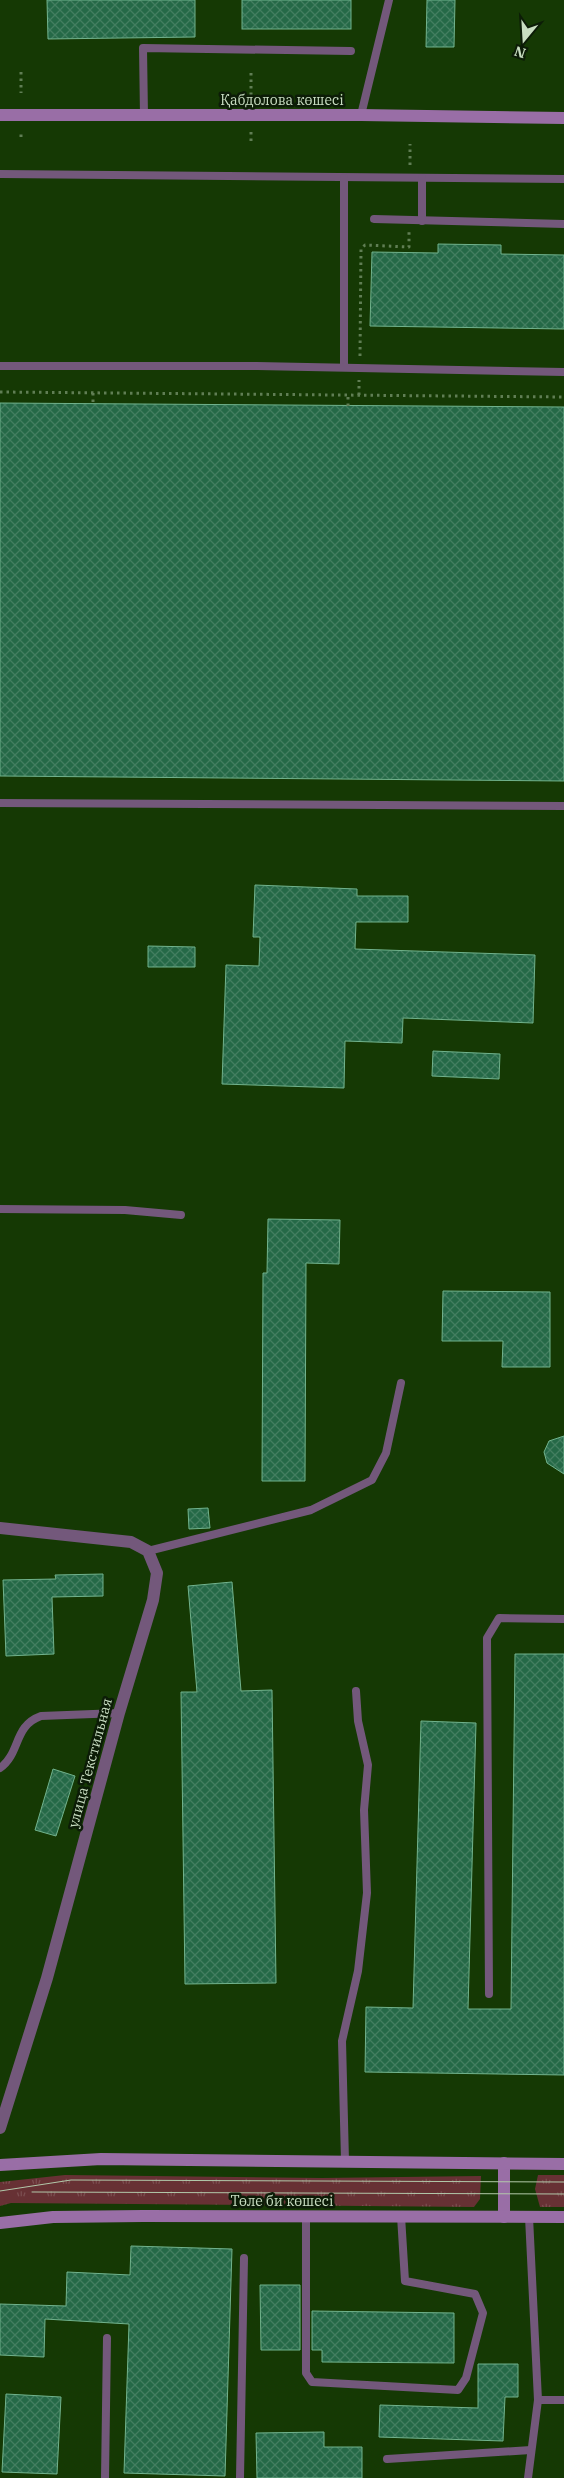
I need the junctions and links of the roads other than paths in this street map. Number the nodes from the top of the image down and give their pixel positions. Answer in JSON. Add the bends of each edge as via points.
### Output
{"nodes":[{"id":1,"x":389,"y":0,"type":"edge"},
{"id":2,"x":351,"y":51,"type":"dead end"},
{"id":3,"x":0,"y":115,"type":"edge"},
{"id":4,"x":361,"y":115,"type":"junction"},
{"id":5,"x":144,"y":116,"type":"junction"},
{"id":6,"x":564,"y":118,"type":"edge"},
{"id":7,"x":0,"y":174,"type":"edge"},
{"id":8,"x":344,"y":178,"type":"junction"},
{"id":9,"x":422,"y":178,"type":"junction"},
{"id":10,"x":564,"y":179,"type":"edge"},
{"id":11,"x":374,"y":219,"type":"dead end"},
{"id":12,"x":422,"y":221,"type":"junction"},
{"id":13,"x":564,"y":224,"type":"edge"},
{"id":14,"x":0,"y":366,"type":"edge"},
{"id":15,"x":344,"y":367,"type":"junction"},
{"id":16,"x":564,"y":372,"type":"edge"},
{"id":17,"x":0,"y":803,"type":"edge"},
{"id":18,"x":564,"y":806,"type":"edge"},
{"id":19,"x":0,"y":1209,"type":"edge"},
{"id":20,"x":181,"y":1215,"type":"dead end"},
{"id":21,"x":400,"y":1383,"type":"dead end"},
{"id":22,"x":0,"y":1528,"type":"edge"},
{"id":23,"x":148,"y":1551,"type":"junction"},
{"id":24,"x":564,"y":1619,"type":"edge"},
{"id":25,"x":356,"y":1692,"type":"dead end"},
{"id":26,"x":118,"y":1713,"type":"junction"},
{"id":27,"x":0,"y":1768,"type":"edge"},
{"id":28,"x":489,"y":1994,"type":"dead end"},
{"id":29,"x":0,"y":2128,"type":"edge"},
{"id":30,"x":345,"y":2161,"type":"junction"},
{"id":31,"x":504,"y":2163,"type":"junction"},
{"id":32,"x":564,"y":2164,"type":"edge"},
{"id":33,"x":0,"y":2165,"type":"edge"},
{"id":34,"x":306,"y":2216,"type":"junction"},
{"id":35,"x":401,"y":2216,"type":"junction"},
{"id":36,"x":504,"y":2217,"type":"junction"},
{"id":37,"x":529,"y":2217,"type":"junction"},
{"id":38,"x":564,"y":2217,"type":"edge"},
{"id":39,"x":0,"y":2224,"type":"edge"},
{"id":40,"x":244,"y":2258,"type":"dead end"},
{"id":41,"x":107,"y":2338,"type":"dead end"},
{"id":42,"x":538,"y":2400,"type":"junction"},
{"id":43,"x":564,"y":2400,"type":"edge"},
{"id":44,"x":531,"y":2450,"type":"junction"},
{"id":45,"x":387,"y":2459,"type":"dead end"},
{"id":46,"x":105,"y":2478,"type":"edge"},
{"id":47,"x":240,"y":2478,"type":"edge"},
{"id":48,"x":528,"y":2478,"type":"edge"}],
"edges":[{"from":1,"to":4,"type":"lane"},
{"from":2,"to":5,"type":"lane","via":[[142,48]]},
{"from":3,"to":5,"type":"main road","name":"Қабдолова көшесі"},
{"from":4,"to":5,"type":"main road","name":"Қабдолова көшесі"},
{"from":4,"to":6,"type":"main road","name":"Қабдолова көшесі"},
{"from":7,"to":8,"type":"lane"},
{"from":8,"to":9,"type":"lane"},
{"from":8,"to":15,"type":"lane"},
{"from":9,"to":10,"type":"lane"},
{"from":9,"to":12,"type":"lane"},
{"from":11,"to":12,"type":"lane"},
{"from":12,"to":13,"type":"lane"},
{"from":14,"to":15,"type":"lane"},
{"from":15,"to":16,"type":"lane"},
{"from":17,"to":18,"type":"lane"},
{"from":19,"to":20,"type":"lane","via":[[124,1210]]},
{"from":21,"to":23,"type":"lane","via":[[386,1453],[372,1480],[311,1510]]},
{"from":22,"to":23,"type":"street","via":[[131,1542]]},
{"from":23,"to":26,"type":"street","name":"улица Текстильная","via":[[157,1573],[153,1600]]},
{"from":24,"to":28,"type":"lane","via":[[499,1618],[487,1638]]},
{"from":25,"to":30,"type":"lane","via":[[358,1721],[368,1765],[364,1810],[367,1893],[358,1970],[342,2041]]},
{"from":26,"to":27,"type":"lane","via":[[33,1719],[26,1724],[7,1764]]},
{"from":26,"to":29,"type":"street","name":"улица Текстильная","via":[[47,1978]]},
{"from":30,"to":31,"type":"main road"},
{"from":30,"to":33,"type":"main road","via":[[101,2159]]},
{"from":31,"to":32,"type":"main road"},
{"from":31,"to":36,"type":"main road"},
{"from":34,"to":35,"type":"main road","name":"Төле би көшесі"},
{"from":34,"to":35,"type":"lane","via":[[306,2373],[312,2382],[458,2390],[466,2378],[483,2313],[475,2294],[405,2281]]},
{"from":34,"to":39,"type":"main road","name":"Төле би көшесі","via":[[53,2217]]},
{"from":35,"to":36,"type":"main road","name":"Төле би көшесі"},
{"from":36,"to":37,"type":"main road","name":"Төле би көшесі"},
{"from":37,"to":38,"type":"main road","name":"Төле би көшесі"},
{"from":37,"to":42,"type":"lane"},
{"from":40,"to":47,"type":"lane"},
{"from":41,"to":46,"type":"lane"},
{"from":42,"to":43,"type":"lane"},
{"from":42,"to":44,"type":"lane"},
{"from":44,"to":45,"type":"lane"},
{"from":44,"to":48,"type":"lane"}]}
